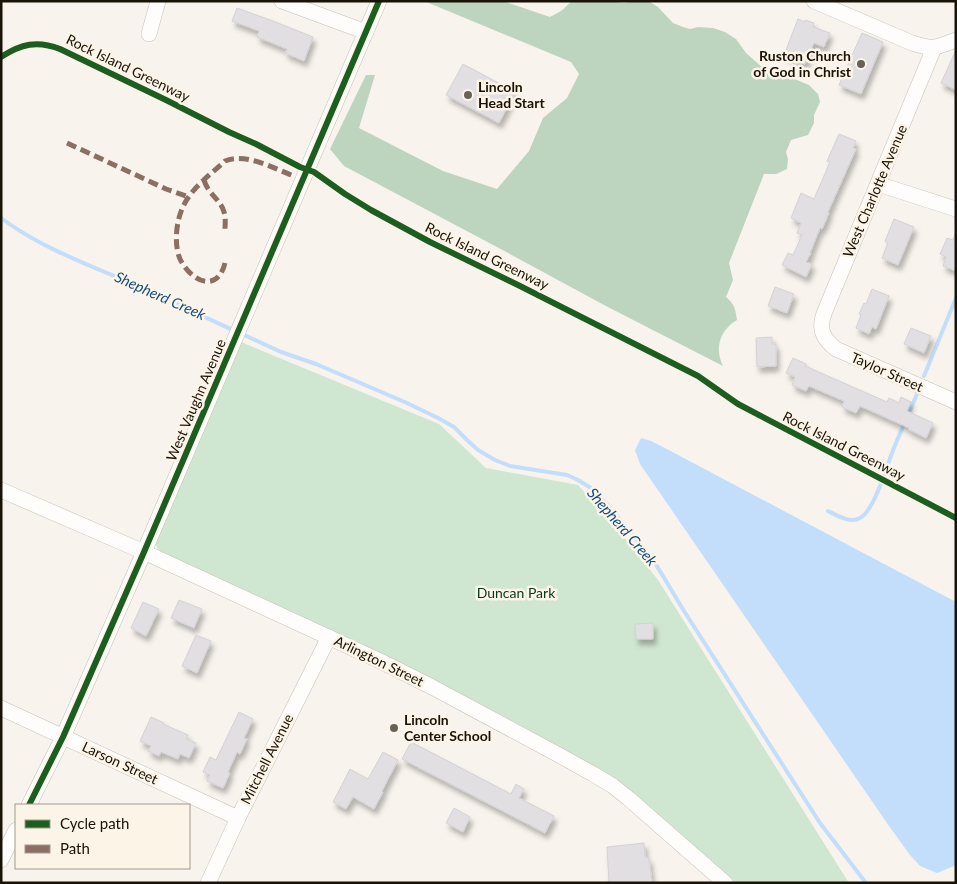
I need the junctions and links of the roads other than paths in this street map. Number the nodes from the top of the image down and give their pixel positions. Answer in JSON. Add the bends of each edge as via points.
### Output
{"nodes":[{"id":1,"x":158,"y":1,"type":"edge"},
{"id":2,"x":282,"y":1,"type":"edge"},
{"id":3,"x":379,"y":1,"type":"edge"},
{"id":4,"x":814,"y":1,"type":"edge"},
{"id":5,"x":366,"y":32,"type":"junction"},
{"id":6,"x":149,"y":34,"type":"dead end"},
{"id":7,"x":956,"y":40,"type":"edge"},
{"id":8,"x":934,"y":48,"type":"junction"},
{"id":9,"x":878,"y":184,"type":"junction"},
{"id":10,"x":956,"y":209,"type":"edge"},
{"id":11,"x":824,"y":336,"type":"joint"},
{"id":12,"x":956,"y":402,"type":"edge"},
{"id":13,"x":1,"y":490,"type":"edge"},
{"id":14,"x":144,"y":552,"type":"junction"},
{"id":15,"x":329,"y":637,"type":"junction"},
{"id":16,"x":1,"y":708,"type":"edge"},
{"id":17,"x":63,"y":737,"type":"junction"},
{"id":18,"x":30,"y":804,"type":"edge"},
{"id":19,"x":238,"y":818,"type":"junction"},
{"id":20,"x":15,"y":832,"type":"edge"},
{"id":21,"x":1,"y":860,"type":"edge"},
{"id":22,"x":208,"y":883,"type":"edge"},
{"id":23,"x":726,"y":883,"type":"edge"}],
"edges":[{"from":1,"to":6,"type":"street"},
{"from":2,"to":5,"type":"street"},
{"from":3,"to":5,"type":"street","name":"West Vaughn Avenue"},
{"from":4,"to":8,"type":"street","via":[[912,43]]},
{"from":5,"to":14,"type":"street","name":"West Vaughn Avenue"},
{"from":7,"to":8,"type":"street"},
{"from":8,"to":9,"type":"street","name":"West Charlotte Avenue"},
{"from":9,"to":10,"type":"street"},
{"from":9,"to":11,"type":"street","name":"West Charlotte Avenue","via":[[822,319]]},
{"from":11,"to":12,"type":"street","name":"Taylor Street","via":[[836,349]]},
{"from":13,"to":14,"type":"street","name":"Arlington Street"},
{"from":14,"to":15,"type":"street","name":"Arlington Street"},
{"from":14,"to":17,"type":"street","name":"West Vaughn Avenue"},
{"from":15,"to":19,"type":"street","name":"Mitchell Avenue"},
{"from":15,"to":23,"type":"street","name":"Arlington Street","via":[[432,687],[613,786]]},
{"from":16,"to":17,"type":"street","name":"Larson Street"},
{"from":17,"to":18,"type":"street","name":"West Vaughn Avenue"},
{"from":17,"to":19,"type":"street","name":"Larson Street"},
{"from":19,"to":22,"type":"street","name":"Mitchell Avenue"},
{"from":20,"to":21,"type":"street"}]}
